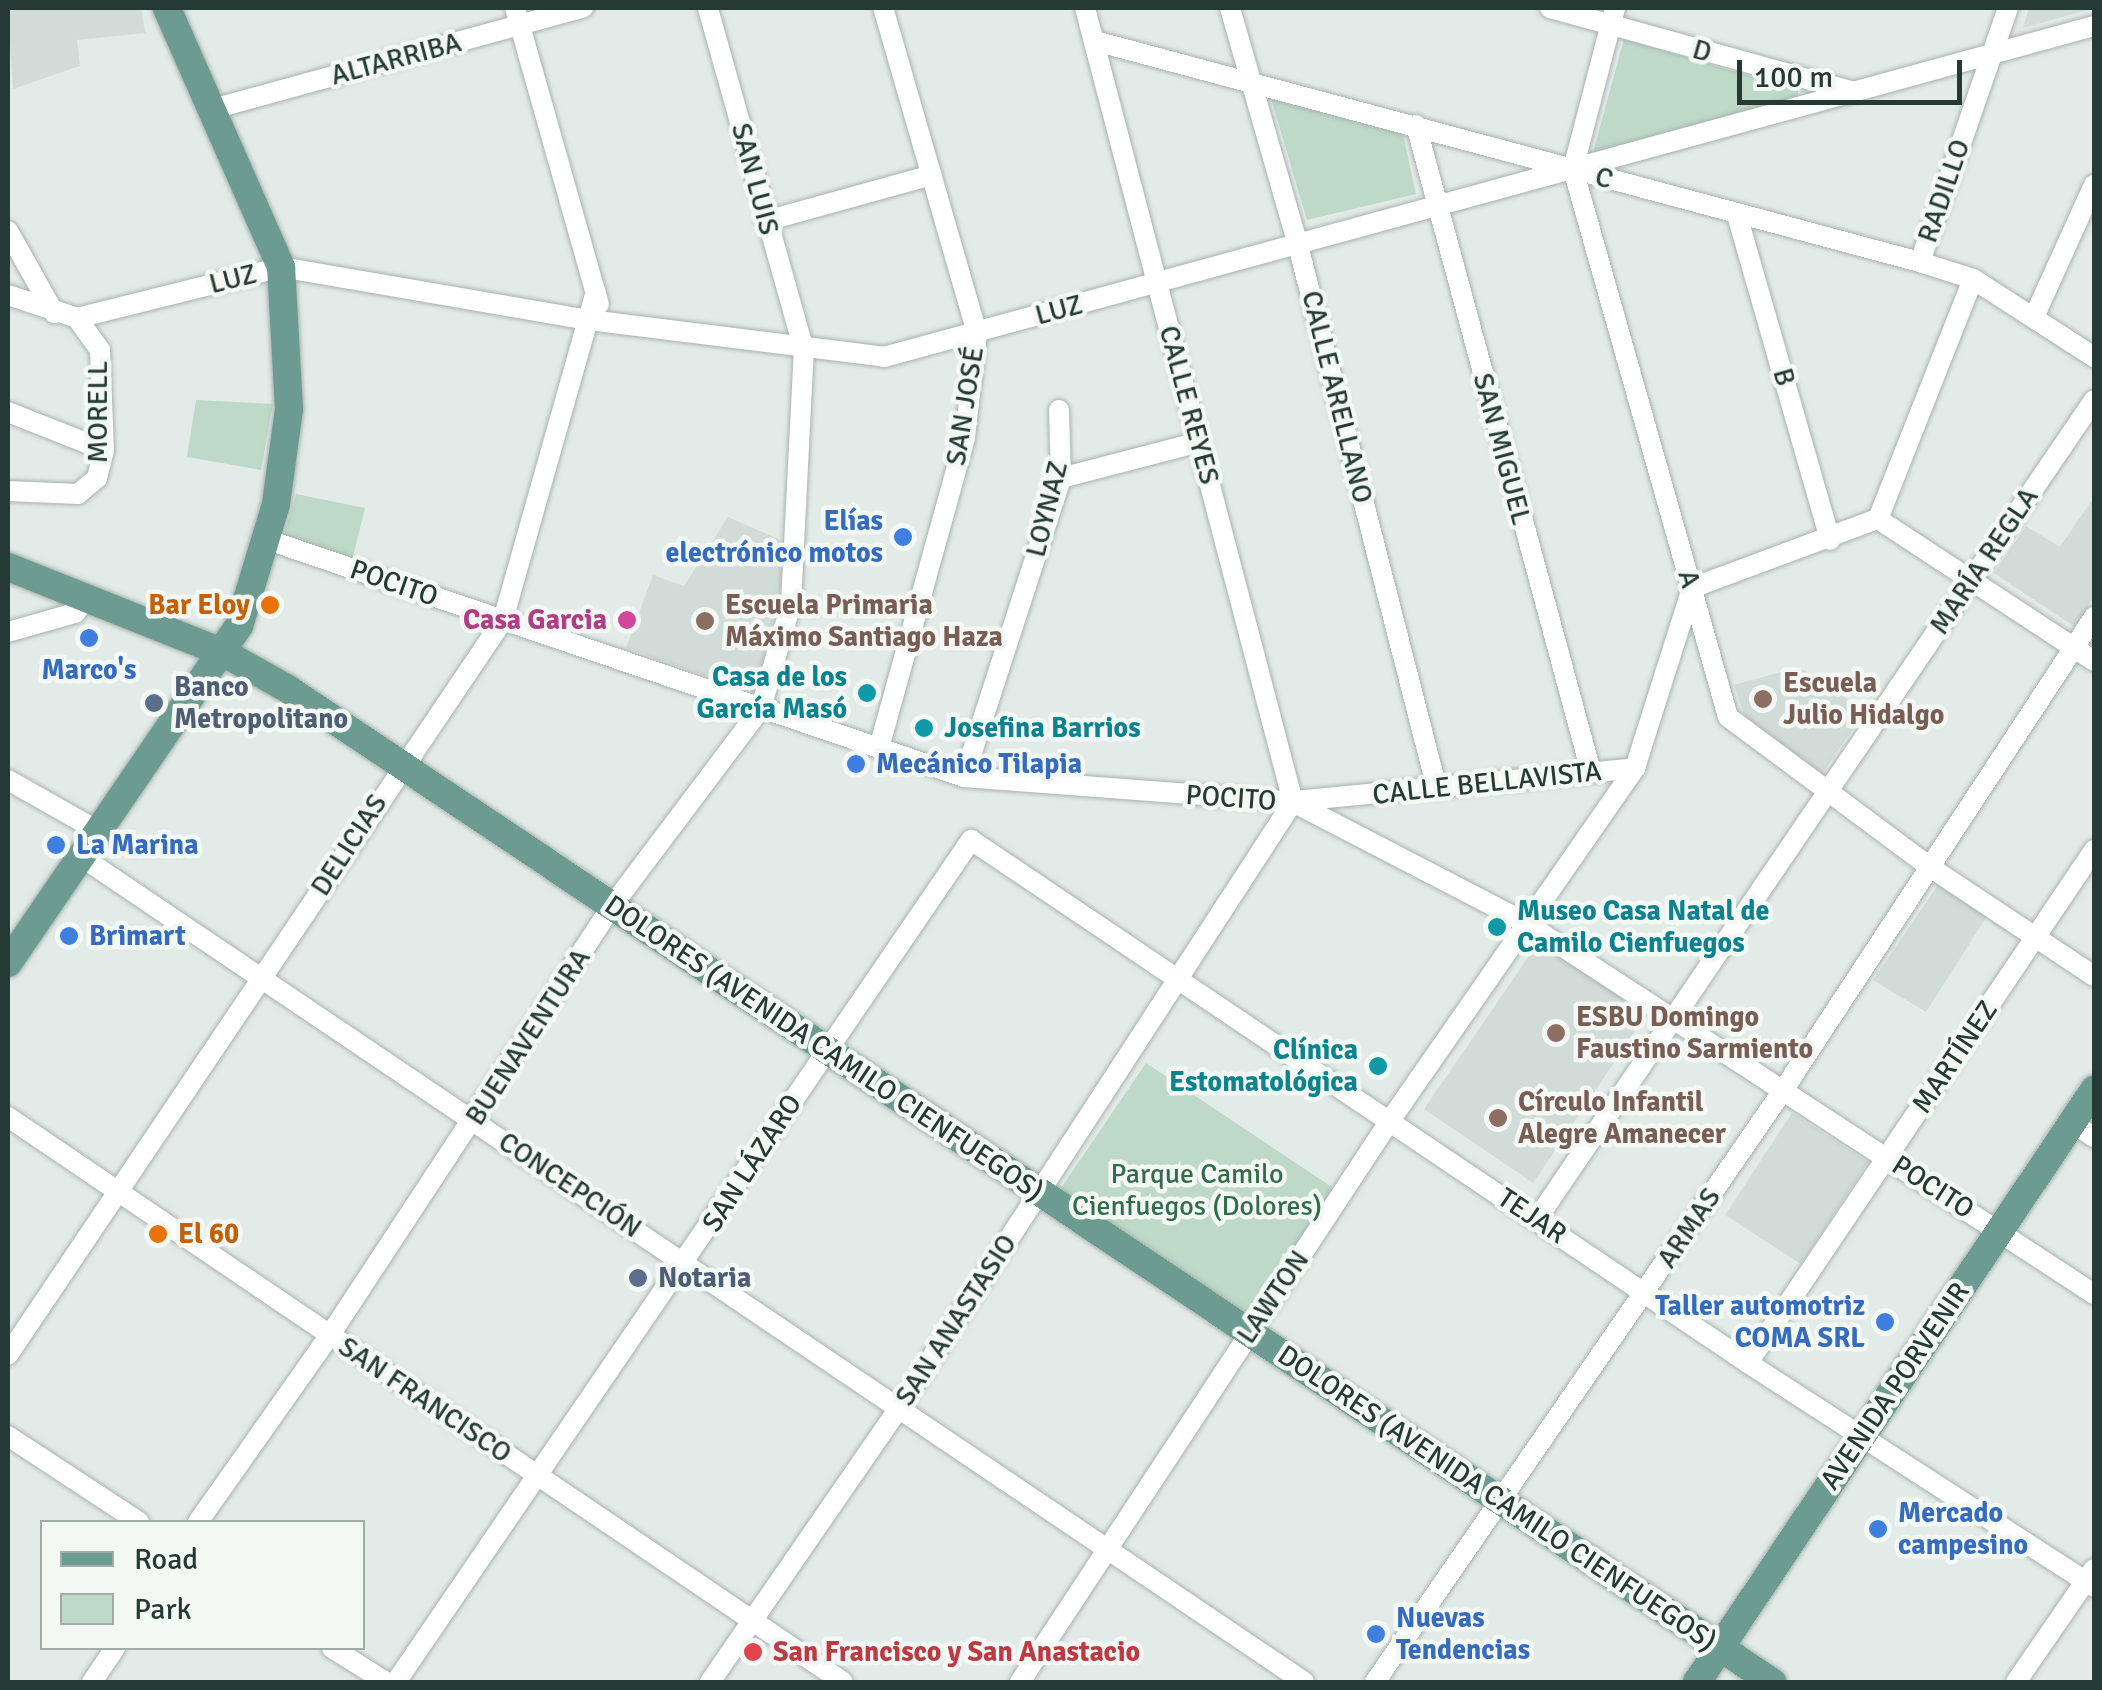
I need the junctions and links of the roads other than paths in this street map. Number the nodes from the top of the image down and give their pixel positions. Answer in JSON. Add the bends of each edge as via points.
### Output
{"nodes":[{"id":1,"x":167,"y":8,"type":"edge"},
{"id":2,"x":582,"y":8,"type":"edge"},
{"id":3,"x":708,"y":8,"type":"edge"},
{"id":4,"x":883,"y":8,"type":"edge"},
{"id":5,"x":1085,"y":8,"type":"edge"},
{"id":6,"x":1230,"y":8,"type":"edge"},
{"id":7,"x":1550,"y":8,"type":"edge"},
{"id":8,"x":2008,"y":8,"type":"edge"},
{"id":9,"x":518,"y":16,"type":"edge"},
{"id":10,"x":1612,"y":16,"type":"edge"},
{"id":11,"x":2084,"y":29,"type":"edge"},
{"id":12,"x":1094,"y":41,"type":"junction"},
{"id":13,"x":2094,"y":45,"type":"edge"},
{"id":14,"x":1992,"y":54,"type":"junction"},
{"id":15,"x":1250,"y":86,"type":"junction"},
{"id":16,"x":1855,"y":92,"type":"junction"},
{"id":17,"x":209,"y":110,"type":"junction"},
{"id":18,"x":1416,"y":126,"type":"junction"},
{"id":19,"x":1573,"y":169,"type":"junction"},
{"id":20,"x":932,"y":175,"type":"junction"},
{"id":21,"x":2094,"y":185,"type":"edge"},
{"id":22,"x":1436,"y":205,"type":"junction"},
{"id":23,"x":1737,"y":214,"type":"junction"},
{"id":24,"x":766,"y":221,"type":"junction"},
{"id":25,"x":8,"y":231,"type":"edge"},
{"id":26,"x":1298,"y":245,"type":"junction"},
{"id":27,"x":1920,"y":262,"type":"junction"},
{"id":28,"x":280,"y":267,"type":"junction"},
{"id":29,"x":1973,"y":280,"type":"junction"},
{"id":30,"x":1156,"y":284,"type":"junction"},
{"id":31,"x":8,"y":295,"type":"edge"},
{"id":32,"x":54,"y":312,"type":"junction"},
{"id":33,"x":2034,"y":317,"type":"junction"},
{"id":34,"x":77,"y":318,"type":"junction"},
{"id":35,"x":596,"y":321,"type":"junction"},
{"id":36,"x":977,"y":333,"type":"junction"},
{"id":37,"x":804,"y":350,"type":"junction"},
{"id":38,"x":2094,"y":357,"type":"edge"},
{"id":39,"x":2094,"y":400,"type":"edge"},
{"id":40,"x":1059,"y":410,"type":"dead end"},
{"id":41,"x":8,"y":412,"type":"edge"},
{"id":42,"x":1200,"y":442,"type":"junction"},
{"id":43,"x":104,"y":450,"type":"junction"},
{"id":44,"x":1062,"y":478,"type":"junction"},
{"id":45,"x":8,"y":491,"type":"edge"},
{"id":46,"x":1878,"y":518,"type":"junction"},
{"id":47,"x":268,"y":540,"type":"junction"},
{"id":48,"x":1830,"y":540,"type":"junction"},
{"id":49,"x":8,"y":567,"type":"edge"},
{"id":50,"x":1972,"y":578,"type":"junction"},
{"id":51,"x":1692,"y":588,"type":"junction"},
{"id":52,"x":88,"y":598,"type":"junction"},
{"id":53,"x":2094,"y":617,"type":"edge"},
{"id":54,"x":503,"y":620,"type":"junction"},
{"id":55,"x":8,"y":632,"type":"edge"},
{"id":56,"x":2074,"y":648,"type":"junction"},
{"id":57,"x":222,"y":652,"type":"junction"},
{"id":58,"x":2094,"y":661,"type":"edge"},
{"id":59,"x":760,"y":708,"type":"junction"},
{"id":60,"x":879,"y":748,"type":"junction"},
{"id":61,"x":403,"y":762,"type":"junction"},
{"id":62,"x":1635,"y":768,"type":"junction"},
{"id":63,"x":1591,"y":772,"type":"junction"},
{"id":64,"x":964,"y":776,"type":"junction"},
{"id":65,"x":8,"y":780,"type":"edge"},
{"id":66,"x":1436,"y":789,"type":"junction"},
{"id":67,"x":1828,"y":793,"type":"junction"},
{"id":68,"x":1294,"y":802,"type":"junction"},
{"id":69,"x":100,"y":832,"type":"junction"},
{"id":70,"x":971,"y":840,"type":"joint"},
{"id":71,"x":2094,"y":850,"type":"edge"},
{"id":72,"x":83,"y":858,"type":"junction"},
{"id":73,"x":1930,"y":867,"type":"junction"},
{"id":74,"x":612,"y":906,"type":"junction"},
{"id":75,"x":1526,"y":922,"type":"junction"},
{"id":76,"x":2036,"y":936,"type":"junction"},
{"id":77,"x":8,"y":964,"type":"edge"},
{"id":78,"x":262,"y":976,"type":"junction"},
{"id":79,"x":2094,"y":976,"type":"edge"},
{"id":80,"x":1177,"y":977,"type":"junction"},
{"id":81,"x":1673,"y":1014,"type":"junction"},
{"id":82,"x":826,"y":1050,"type":"junction"},
{"id":83,"x":1784,"y":1089,"type":"junction"},
{"id":84,"x":2094,"y":1090,"type":"edge"},
{"id":85,"x":8,"y":1117,"type":"edge"},
{"id":86,"x":474,"y":1121,"type":"junction"},
{"id":87,"x":1389,"y":1122,"type":"junction"},
{"id":88,"x":2084,"y":1130,"type":"edge"},
{"id":89,"x":1886,"y":1158,"type":"junction"},
{"id":90,"x":118,"y":1192,"type":"junction"},
{"id":91,"x":1039,"y":1192,"type":"junction"},
{"id":92,"x":1537,"y":1218,"type":"junction"},
{"id":93,"x":2000,"y":1230,"type":"junction"},
{"id":94,"x":686,"y":1263,"type":"junction"},
{"id":95,"x":1645,"y":1293,"type":"junction"},
{"id":96,"x":2094,"y":1294,"type":"edge"},
{"id":97,"x":1250,"y":1331,"type":"junction"},
{"id":98,"x":330,"y":1335,"type":"junction"},
{"id":99,"x":8,"y":1356,"type":"edge"},
{"id":100,"x":1748,"y":1363,"type":"junction"},
{"id":101,"x":897,"y":1412,"type":"junction"},
{"id":102,"x":8,"y":1436,"type":"edge"},
{"id":103,"x":1861,"y":1437,"type":"junction"},
{"id":104,"x":536,"y":1476,"type":"junction"},
{"id":105,"x":1502,"y":1504,"type":"junction"},
{"id":106,"x":136,"y":1520,"type":"edge"},
{"id":107,"x":199,"y":1520,"type":"edge"},
{"id":108,"x":1107,"y":1552,"type":"junction"},
{"id":109,"x":2092,"y":1579,"type":"edge"},
{"id":110,"x":750,"y":1622,"type":"junction"},
{"id":111,"x":1720,"y":1648,"type":"junction"},
{"id":112,"x":114,"y":1650,"type":"edge"},
{"id":113,"x":335,"y":1650,"type":"edge"},
{"id":114,"x":92,"y":1682,"type":"edge"},
{"id":115,"x":386,"y":1682,"type":"edge"},
{"id":116,"x":396,"y":1682,"type":"edge"},
{"id":117,"x":710,"y":1682,"type":"edge"},
{"id":118,"x":843,"y":1682,"type":"edge"},
{"id":119,"x":1020,"y":1682,"type":"edge"},
{"id":120,"x":1304,"y":1682,"type":"edge"},
{"id":121,"x":1375,"y":1682,"type":"edge"},
{"id":122,"x":1698,"y":1682,"type":"edge"},
{"id":123,"x":1772,"y":1682,"type":"edge"},
{"id":124,"x":2016,"y":1682,"type":"edge"}],
"edges":[{"from":1,"to":17,"type":"main road"},
{"from":2,"to":9,"type":"street","name":"ALTARRIBA"},
{"from":3,"to":24,"type":"street","name":"SAN LUIS"},
{"from":4,"to":20,"type":"street","name":"SAN JOSÉ"},
{"from":5,"to":12,"type":"street","name":"CALLE REYES"},
{"from":6,"to":15,"type":"street","name":"CALLE ARELLANO"},
{"from":7,"to":10,"type":"street","name":"D"},
{"from":8,"to":14,"type":"street","name":"RADILLO"},
{"from":9,"to":17,"type":"street","name":"ALTARRIBA"},
{"from":9,"to":35,"type":"street","via":[[596,292]]},
{"from":10,"to":16,"type":"street","name":"D"},
{"from":10,"to":19,"type":"street"},
{"from":11,"to":13,"type":"street"},
{"from":11,"to":14,"type":"street","name":"LUZ"},
{"from":12,"to":15,"type":"street","name":"C"},
{"from":12,"to":30,"type":"street","name":"CALLE REYES"},
{"from":14,"to":16,"type":"street","name":"LUZ"},
{"from":14,"to":27,"type":"street","name":"RADILLO"},
{"from":15,"to":18,"type":"street","name":"C"},
{"from":15,"to":26,"type":"street","name":"CALLE ARELLANO"},
{"from":16,"to":19,"type":"street","name":"LUZ"},
{"from":17,"to":28,"type":"main road"},
{"from":18,"to":19,"type":"street","name":"C"},
{"from":18,"to":22,"type":"street","name":"SAN MIGUEL"},
{"from":19,"to":22,"type":"street","name":"LUZ"},
{"from":19,"to":23,"type":"street","name":"C"},
{"from":19,"to":51,"type":"street","name":"A"},
{"from":20,"to":24,"type":"street"},
{"from":20,"to":36,"type":"street","name":"SAN JOSÉ"},
{"from":21,"to":33,"type":"street"},
{"from":22,"to":26,"type":"street","name":"LUZ"},
{"from":22,"to":63,"type":"street","name":"SAN MIGUEL"},
{"from":23,"to":27,"type":"street","name":"C"},
{"from":23,"to":48,"type":"street","name":"B"},
{"from":24,"to":37,"type":"street","name":"SAN LUIS"},
{"from":25,"to":32,"type":"street"},
{"from":26,"to":30,"type":"street","name":"LUZ"},
{"from":26,"to":66,"type":"street","name":"CALLE ARELLANO"},
{"from":27,"to":29,"type":"street","name":"C"},
{"from":28,"to":34,"type":"street","name":"LUZ"},
{"from":28,"to":35,"type":"street","name":"LUZ"},
{"from":28,"to":47,"type":"main road","via":[[289,409]]},
{"from":29,"to":33,"type":"street","name":"C"},
{"from":29,"to":46,"type":"street"},
{"from":30,"to":36,"type":"street","name":"LUZ"},
{"from":30,"to":42,"type":"street","name":"CALLE REYES"},
{"from":31,"to":32,"type":"street","name":"LUZ"},
{"from":32,"to":34,"type":"street","name":"LUZ"},
{"from":33,"to":38,"type":"street","name":"C"},
{"from":34,"to":43,"type":"street","name":"MORELL","via":[[100,350]]},
{"from":35,"to":37,"type":"street","name":"LUZ"},
{"from":35,"to":54,"type":"street","name":"DELICIAS"},
{"from":36,"to":37,"type":"street","name":"LUZ","via":[[884,357]]},
{"from":36,"to":60,"type":"street","name":"SAN JOSÉ","via":[[965,437]]},
{"from":37,"to":59,"type":"street","name":"BUENAVENTURA","via":[[792,604]]},
{"from":39,"to":50,"type":"street","name":"MARÍA REGLA"},
{"from":40,"to":44,"type":"street","name":"LOYNAZ"},
{"from":41,"to":43,"type":"street"},
{"from":42,"to":44,"type":"street"},
{"from":42,"to":68,"type":"street","name":"CALLE REYES"},
{"from":43,"to":45,"type":"street","name":"MORELL","via":[[98,478],[78,494]]},
{"from":44,"to":64,"type":"street","name":"LOYNAZ"},
{"from":46,"to":48,"type":"street"},
{"from":46,"to":50,"type":"street"},
{"from":47,"to":54,"type":"street","name":"POCITO"},
{"from":47,"to":57,"type":"main road","via":[[252,596]]},
{"from":48,"to":51,"type":"street"},
{"from":49,"to":52,"type":"main road","name":"DOLORES (AVENIDA CAMILO CIENFUEGOS)"},
{"from":50,"to":56,"type":"street"},
{"from":50,"to":67,"type":"street","name":"MARÍA REGLA"},
{"from":51,"to":62,"type":"street","name":"CALLE BELLAVISTA"},
{"from":51,"to":67,"type":"street","name":"A","via":[[1728,717]]},
{"from":52,"to":55,"type":"street","via":[[75,613]]},
{"from":52,"to":57,"type":"main road","name":"DOLORES (AVENIDA CAMILO CIENFUEGOS)"},
{"from":53,"to":56,"type":"street","name":"ARMAS"},
{"from":54,"to":59,"type":"street","name":"POCITO"},
{"from":54,"to":61,"type":"street","name":"DELICIAS"},
{"from":56,"to":58,"type":"street"},
{"from":56,"to":73,"type":"street","name":"ARMAS"},
{"from":57,"to":61,"type":"main road","name":"DOLORES (AVENIDA CAMILO CIENFUEGOS)"},
{"from":57,"to":69,"type":"main road"},
{"from":59,"to":60,"type":"street","name":"POCITO"},
{"from":59,"to":74,"type":"street","name":"BUENAVENTURA"},
{"from":60,"to":64,"type":"street","name":"POCITO"},
{"from":61,"to":74,"type":"main road","name":"DOLORES (AVENIDA CAMILO CIENFUEGOS)"},
{"from":61,"to":78,"type":"street","name":"DELICIAS"},
{"from":62,"to":63,"type":"street","name":"CALLE BELLAVISTA"},
{"from":62,"to":75,"type":"street","name":"LAWTON"},
{"from":63,"to":66,"type":"street","name":"CALLE BELLAVISTA"},
{"from":64,"to":68,"type":"street","name":"POCITO"},
{"from":65,"to":69,"type":"street"},
{"from":66,"to":68,"type":"street","name":"CALLE BELLAVISTA"},
{"from":67,"to":73,"type":"street","name":"A"},
{"from":67,"to":81,"type":"street","name":"MARÍA REGLA"},
{"from":68,"to":75,"type":"street","name":"POCITO"},
{"from":68,"to":80,"type":"street","name":"SAN ANASTASIO"},
{"from":69,"to":72,"type":"main road"},
{"from":70,"to":80,"type":"street","name":"TEJAR"},
{"from":70,"to":82,"type":"street","name":"SAN LÁZARO"},
{"from":71,"to":76,"type":"street","name":"MARTÍNEZ"},
{"from":72,"to":77,"type":"main road"},
{"from":72,"to":78,"type":"street","name":"CONCEPCIÓN"},
{"from":73,"to":76,"type":"street","name":"A"},
{"from":73,"to":83,"type":"street","name":"ARMAS"},
{"from":74,"to":82,"type":"main road","name":"DOLORES (AVENIDA CAMILO CIENFUEGOS)"},
{"from":74,"to":86,"type":"street","name":"BUENAVENTURA"},
{"from":75,"to":81,"type":"street","name":"POCITO"},
{"from":75,"to":87,"type":"street","name":"LAWTON"},
{"from":76,"to":79,"type":"street","name":"A"},
{"from":76,"to":89,"type":"street","name":"MARTÍNEZ"},
{"from":78,"to":86,"type":"street","name":"CONCEPCIÓN"},
{"from":78,"to":90,"type":"street","name":"DELICIAS"},
{"from":80,"to":87,"type":"street","name":"TEJAR"},
{"from":80,"to":91,"type":"street","name":"SAN ANASTASIO"},
{"from":81,"to":83,"type":"street","name":"POCITO"},
{"from":81,"to":92,"type":"street","name":"MARÍA REGLA"},
{"from":82,"to":91,"type":"main road","name":"DOLORES (AVENIDA CAMILO CIENFUEGOS)"},
{"from":82,"to":94,"type":"street","name":"SAN LÁZARO"},
{"from":83,"to":89,"type":"street","name":"POCITO"},
{"from":83,"to":95,"type":"street","name":"ARMAS"},
{"from":84,"to":88,"type":"main road","name":"AVENIDA PORVENIR"},
{"from":85,"to":90,"type":"street","name":"SAN FRANCISCO"},
{"from":86,"to":94,"type":"street","name":"CONCEPCIÓN"},
{"from":86,"to":98,"type":"street","name":"BUENAVENTURA"},
{"from":87,"to":92,"type":"street","name":"TEJAR"},
{"from":87,"to":97,"type":"street","name":"LAWTON"},
{"from":88,"to":93,"type":"main road","name":"AVENIDA PORVENIR"},
{"from":89,"to":93,"type":"street","name":"POCITO"},
{"from":89,"to":100,"type":"street","name":"MARTÍNEZ"},
{"from":90,"to":98,"type":"street","name":"SAN FRANCISCO"},
{"from":90,"to":99,"type":"street","name":"DELICIAS"},
{"from":91,"to":97,"type":"main road","name":"DOLORES (AVENIDA CAMILO CIENFUEGOS)"},
{"from":91,"to":101,"type":"street","name":"SAN ANASTASIO"},
{"from":92,"to":95,"type":"street","name":"TEJAR"},
{"from":93,"to":96,"type":"street","name":"POCITO"},
{"from":93,"to":103,"type":"main road","name":"AVENIDA PORVENIR"},
{"from":94,"to":101,"type":"street","name":"CONCEPCIÓN"},
{"from":94,"to":104,"type":"street","name":"SAN LÁZARO"},
{"from":95,"to":100,"type":"street","name":"TEJAR"},
{"from":95,"to":105,"type":"street","name":"ARMAS"},
{"from":97,"to":105,"type":"main road","name":"DOLORES (AVENIDA CAMILO CIENFUEGOS)"},
{"from":97,"to":108,"type":"street","name":"LAWTON"},
{"from":98,"to":104,"type":"street","name":"SAN FRANCISCO"},
{"from":98,"to":107,"type":"street","name":"BUENAVENTURA"},
{"from":100,"to":103,"type":"street","name":"TEJAR"},
{"from":101,"to":108,"type":"street","name":"CONCEPCIÓN"},
{"from":101,"to":110,"type":"street","name":"SAN ANASTASIO"},
{"from":102,"to":106,"type":"street"},
{"from":103,"to":109,"type":"street","name":"TEJAR"},
{"from":103,"to":111,"type":"main road","name":"AVENIDA PORVENIR"},
{"from":104,"to":110,"type":"street","name":"SAN FRANCISCO"},
{"from":104,"to":116,"type":"street","name":"SAN LÁZARO"},
{"from":105,"to":111,"type":"main road","name":"DOLORES (AVENIDA CAMILO CIENFUEGOS)"},
{"from":105,"to":121,"type":"street","name":"ARMAS"},
{"from":108,"to":119,"type":"street","name":"LAWTON"},
{"from":108,"to":120,"type":"street","name":"CONCEPCIÓN"},
{"from":109,"to":124,"type":"street"},
{"from":110,"to":117,"type":"street","name":"SAN ANASTASIO"},
{"from":110,"to":118,"type":"street","name":"SAN FRANCISCO"},
{"from":111,"to":122,"type":"main road","name":"AVENIDA PORVENIR"},
{"from":111,"to":123,"type":"main road","name":"DOLORES (AVENIDA CAMILO CIENFUEGOS)"},
{"from":112,"to":114,"type":"street"},
{"from":113,"to":115,"type":"street"}]}
